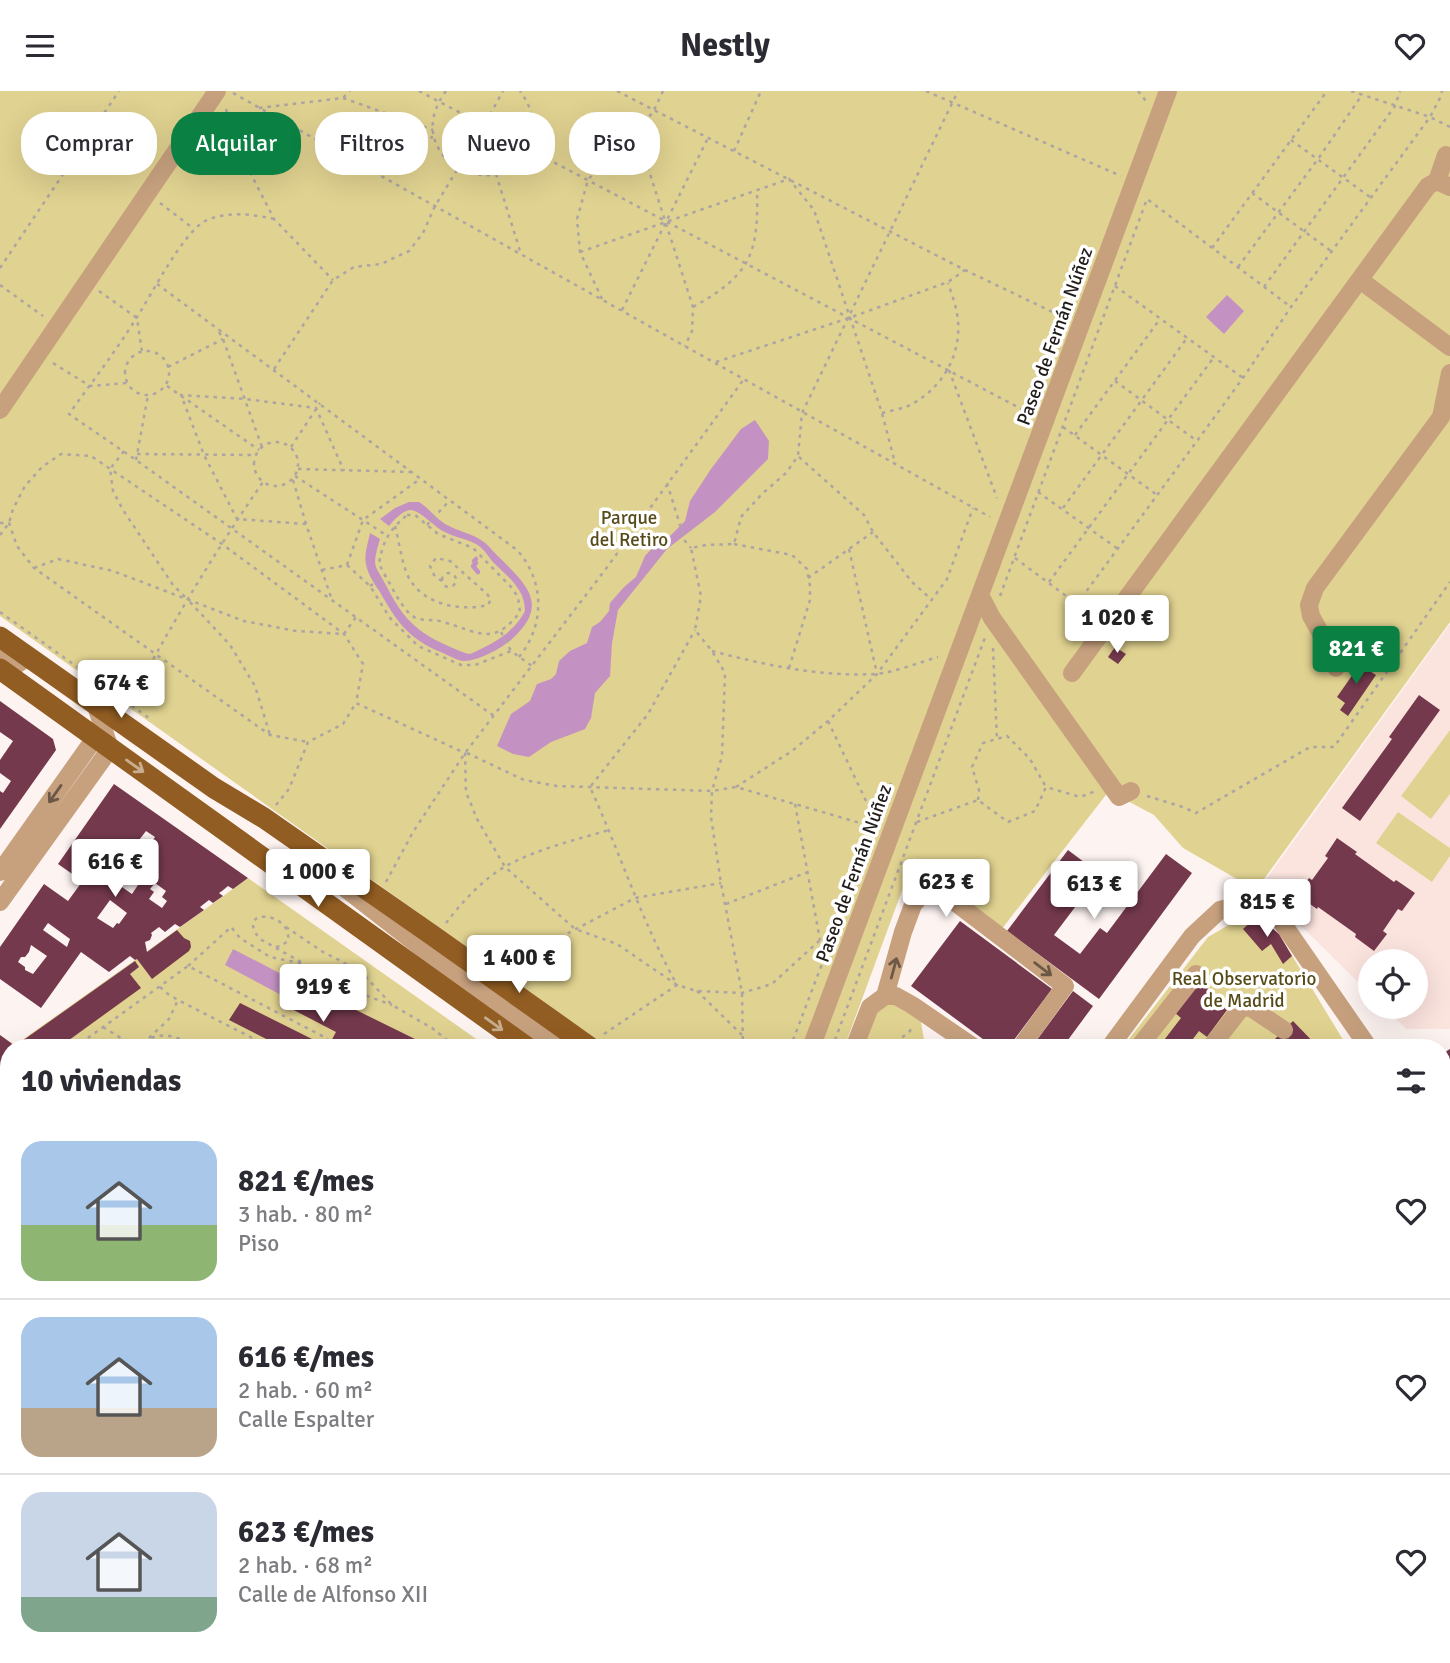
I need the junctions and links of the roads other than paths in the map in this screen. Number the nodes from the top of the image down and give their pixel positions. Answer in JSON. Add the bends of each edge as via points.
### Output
{"nodes":[{"id":1,"x":1167,"y":91,"type":"edge"},
{"id":2,"x":221,"y":97,"type":"edge"},
{"id":3,"x":1446,"y":155,"type":"dead end"},
{"id":4,"x":1443,"y":184,"type":"edge"},
{"id":5,"x":1360,"y":279,"type":"junction"},
{"id":6,"x":1450,"y":347,"type":"edge"},
{"id":7,"x":1450,"y":373,"type":"edge"},
{"id":8,"x":0,"y":410,"type":"edge"},
{"id":9,"x":980,"y":595,"type":"junction"},
{"id":10,"x":0,"y":637,"type":"edge"},
{"id":11,"x":0,"y":653,"type":"edge"},
{"id":12,"x":28,"y":657,"type":"junction"},
{"id":13,"x":1336,"y":668,"type":"dead end"},
{"id":14,"x":0,"y":669,"type":"edge"},
{"id":15,"x":1072,"y":673,"type":"dead end"},
{"id":16,"x":95,"y":703,"type":"junction"},
{"id":17,"x":103,"y":743,"type":"junction"},
{"id":18,"x":214,"y":788,"type":"junction"},
{"id":19,"x":1130,"y":790,"type":"road end"},
{"id":20,"x":201,"y":812,"type":"junction"},
{"id":21,"x":0,"y":872,"type":"edge"},
{"id":22,"x":0,"y":902,"type":"edge"},
{"id":23,"x":455,"y":974,"type":"junction"},
{"id":24,"x":1196,"y":974,"type":"dead end"},
{"id":25,"x":886,"y":996,"type":"junction"},
{"id":26,"x":1284,"y":1030,"type":"dead end"},
{"id":27,"x":516,"y":1039,"type":"edge"},
{"id":28,"x":548,"y":1039,"type":"edge"},
{"id":29,"x":589,"y":1039,"type":"edge"},
{"id":30,"x":814,"y":1039,"type":"edge"},
{"id":31,"x":858,"y":1039,"type":"edge"},
{"id":32,"x":962,"y":1039,"type":"edge"},
{"id":33,"x":1027,"y":1039,"type":"edge"},
{"id":34,"x":1117,"y":1039,"type":"edge"},
{"id":35,"x":1145,"y":1039,"type":"edge"},
{"id":36,"x":1217,"y":1039,"type":"edge"},
{"id":37,"x":1363,"y":1039,"type":"edge"}],
"edges":[{"from":1,"to":9,"type":"street","name":"Paseo de Fernán Núñez"},
{"from":2,"to":8,"type":"street","via":[[147,194]]},
{"from":3,"to":4,"type":"street"},
{"from":4,"to":5,"type":"street","via":[[1428,186]]},
{"from":5,"to":6,"type":"street"},
{"from":5,"to":15,"type":"street"},
{"from":7,"to":13,"type":"street","via":[[1441,417],[1315,588],[1309,605],[1311,616]]},
{"from":9,"to":19,"type":"street","via":[[1119,797]]},
{"from":9,"to":30,"type":"street","name":"Paseo de Fernán Núñez"},
{"from":10,"to":12,"type":"main road"},
{"from":11,"to":12,"type":"street","via":[[16,665]]},
{"from":12,"to":16,"type":"main road"},
{"from":14,"to":17,"type":"main road"},
{"from":16,"to":17,"type":"street"},
{"from":16,"to":18,"type":"main road"},
{"from":17,"to":20,"type":"main road","one_way":true},
{"from":17,"to":21,"type":"street","one_way":true},
{"from":17,"to":22,"type":"street"},
{"from":18,"to":23,"type":"street"},
{"from":18,"to":29,"type":"main road"},
{"from":20,"to":23,"type":"street"},
{"from":20,"to":27,"type":"main road","one_way":true},
{"from":23,"to":28,"type":"street"},
{"from":24,"to":35,"type":"street"},
{"from":25,"to":31,"type":"street","via":[[870,1007]]},
{"from":25,"to":32,"type":"street","via":[[896,996]]},
{"from":25,"to":33,"type":"street","one_way":true,"via":[[913,905],[925,891],[943,893],[1065,986]]},
{"from":26,"to":36,"type":"street","via":[[1242,1007]]},
{"from":34,"to":37,"type":"street","via":[[1192,936],[1220,910],[1242,904],[1270,909],[1281,921]]}]}
